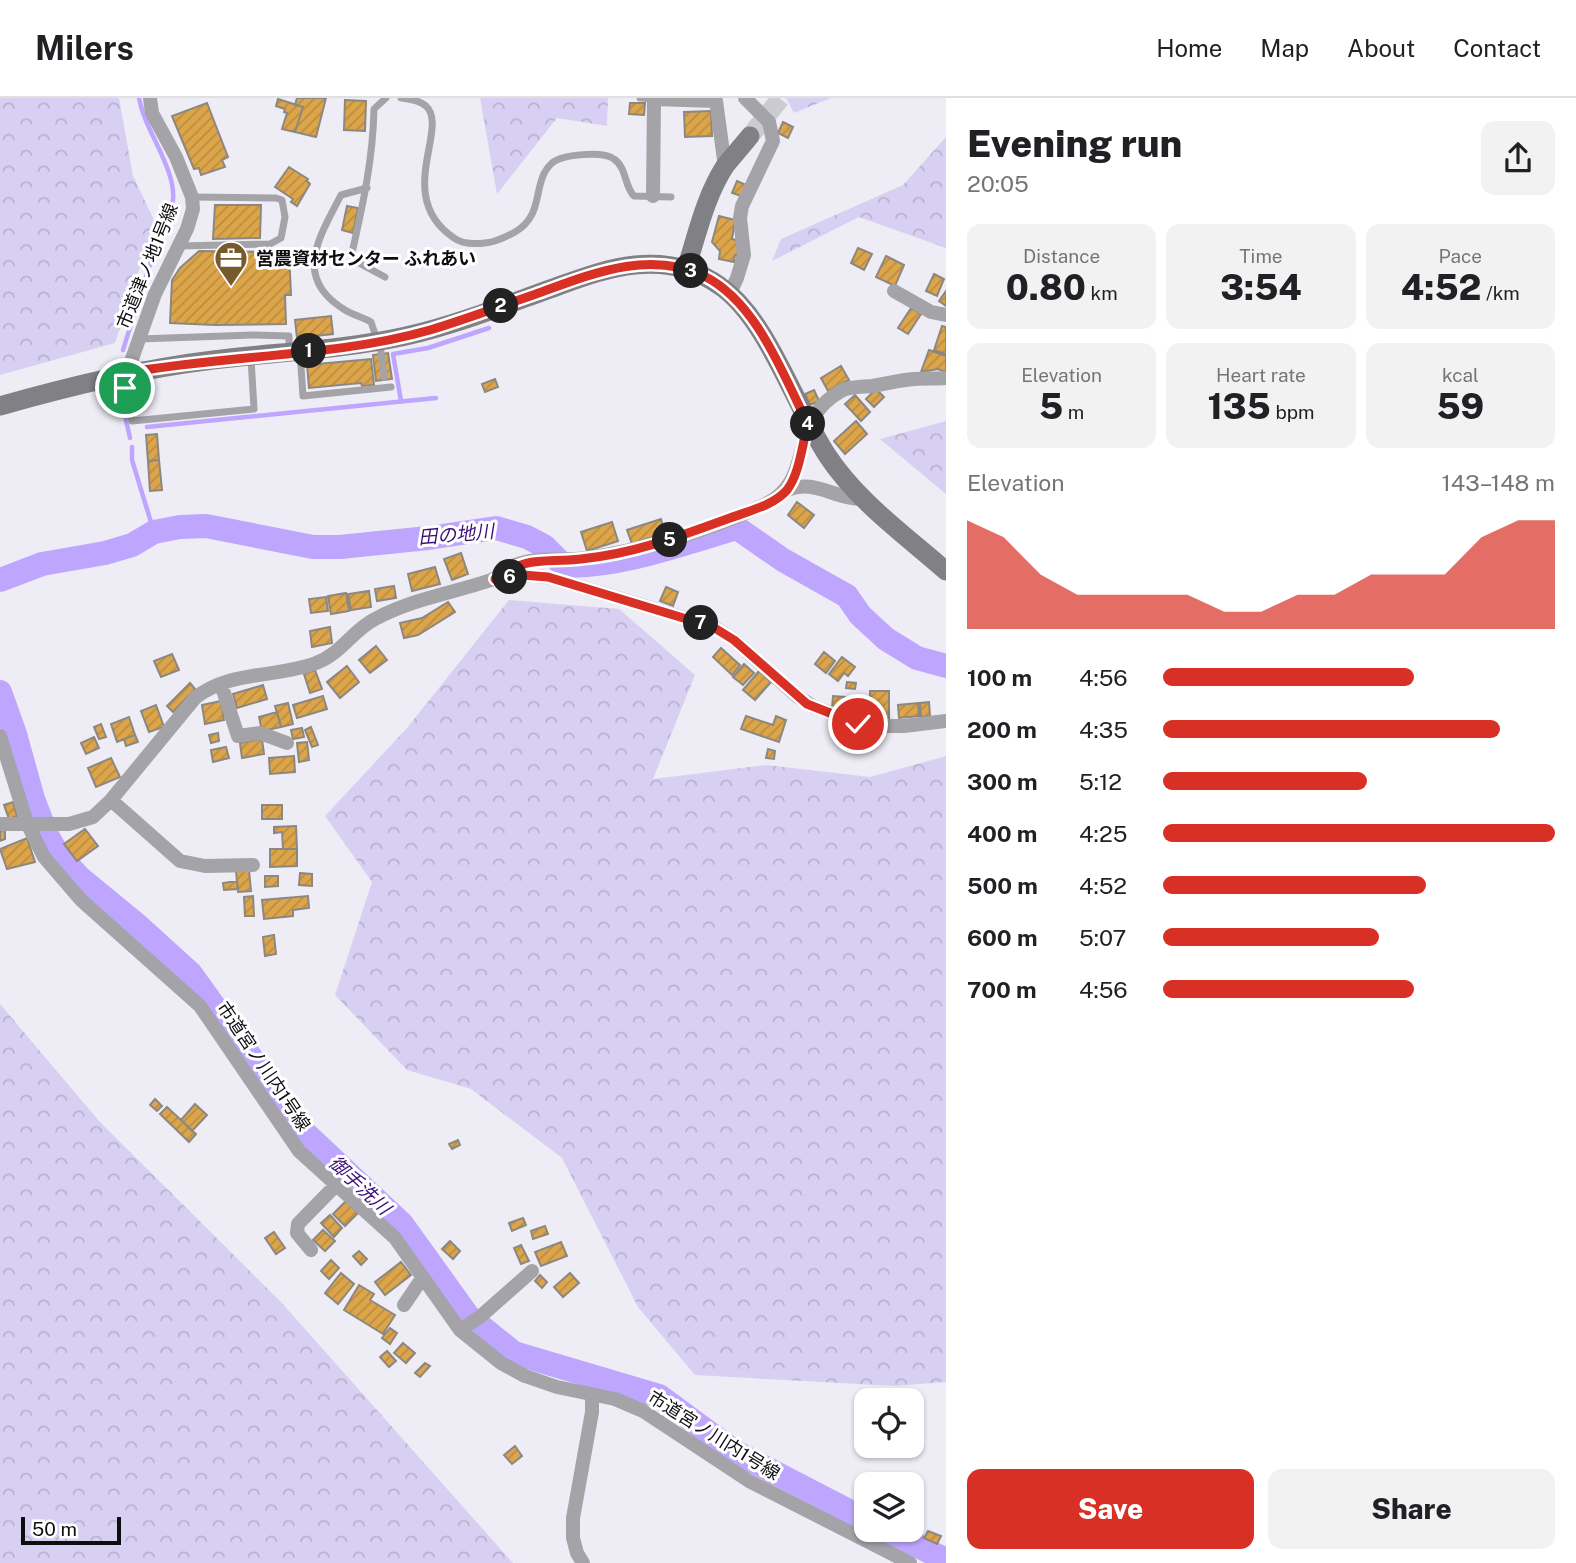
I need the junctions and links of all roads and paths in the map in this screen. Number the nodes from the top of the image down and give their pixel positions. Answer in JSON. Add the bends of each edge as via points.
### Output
{"nodes":[{"id":1,"x":150,"y":98,"type":"edge"},
{"id":2,"x":386,"y":98,"type":"edge"},
{"id":3,"x":401,"y":98,"type":"edge"},
{"id":4,"x":640,"y":98,"type":"edge"},
{"id":5,"x":745,"y":98,"type":"edge"},
{"id":6,"x":654,"y":99,"type":"edge"},
{"id":7,"x":716,"y":100,"type":"edge"},
{"id":8,"x":750,"y":136,"type":"tunnel mouth"},
{"id":9,"x":725,"y":167,"type":"junction"},
{"id":10,"x":367,"y":188,"type":"junction"},
{"id":11,"x":653,"y":196,"type":"junction"},
{"id":12,"x":192,"y":197,"type":"junction"},
{"id":13,"x":671,"y":197,"type":"dead end"},
{"id":14,"x":178,"y":246,"type":"junction"},
{"id":15,"x":686,"y":269,"type":"junction"},
{"id":16,"x":385,"y":277,"type":"dead end"},
{"id":17,"x":894,"y":291,"type":"dead end"},
{"id":18,"x":730,"y":293,"type":"junction"},
{"id":19,"x":946,"y":315,"type":"edge"},
{"id":20,"x":138,"y":339,"type":"junction"},
{"id":21,"x":377,"y":342,"type":"junction"},
{"id":22,"x":295,"y":352,"type":"junction"},
{"id":23,"x":251,"y":356,"type":"junction"},
{"id":24,"x":127,"y":373,"type":"junction"},
{"id":25,"x":384,"y":377,"type":"dead end"},
{"id":26,"x":946,"y":378,"type":"edge"},
{"id":27,"x":391,"y":387,"type":"dead end"},
{"id":28,"x":0,"y":406,"type":"edge"},
{"id":29,"x":808,"y":424,"type":"junction"},
{"id":30,"x":787,"y":490,"type":"junction"},
{"id":31,"x":864,"y":499,"type":"junction"},
{"id":32,"x":946,"y":571,"type":"edge"},
{"id":33,"x":495,"y":579,"type":"junction"},
{"id":34,"x":221,"y":684,"type":"junction"},
{"id":35,"x":946,"y":721,"type":"edge"},
{"id":36,"x":0,"y":736,"type":"edge"},
{"id":37,"x":287,"y":743,"type":"dead end"},
{"id":38,"x":111,"y":800,"type":"junction"},
{"id":39,"x":30,"y":823,"type":"junction"},
{"id":40,"x":0,"y":824,"type":"edge"},
{"id":41,"x":253,"y":865,"type":"dead end"},
{"id":42,"x":336,"y":1185,"type":"junction"},
{"id":43,"x":311,"y":1250,"type":"dead end"},
{"id":44,"x":531,"y":1271,"type":"dead end"},
{"id":45,"x":423,"y":1277,"type":"junction"},
{"id":46,"x":404,"y":1305,"type":"dead end"},
{"id":47,"x":464,"y":1328,"type":"junction"},
{"id":48,"x":592,"y":1394,"type":"junction"},
{"id":49,"x":583,"y":1563,"type":"edge"},
{"id":50,"x":910,"y":1563,"type":"edge"}],
"edges":[{"from":1,"to":12,"type":"street","name":"市道津ノ地1号線","via":[[152,113]]},
{"from":2,"to":10,"type":"lane","via":[[374,109]]},
{"from":3,"to":11,"type":"lane","via":[[417,101],[430,112],[433,123],[424,195],[441,226],[456,240],[489,243],[522,228],[532,217],[546,172],[553,162],[568,158],[602,155],[614,159],[634,196]]},
{"from":4,"to":6,"type":"lane"},
{"from":5,"to":18,"type":"street","via":[[769,122],[773,141],[741,206],[744,255]]},
{"from":6,"to":7,"type":"street"},
{"from":6,"to":11,"type":"street"},
{"from":7,"to":9,"type":"street"},
{"from":8,"to":9,"type":"main road"},
{"from":9,"to":15,"type":"main road","via":[[706,206]]},
{"from":10,"to":16,"type":"lane","via":[[352,253],[357,262]]},
{"from":10,"to":21,"type":"lane","via":[[341,195],[314,256],[313,269],[322,292],[347,312],[370,322]]},
{"from":11,"to":13,"type":"lane"},
{"from":12,"to":14,"type":"street","name":"市道津ノ地1号線","via":[[193,209]]},
{"from":12,"to":14,"type":"lane","via":[[282,200],[281,238],[270,244]]},
{"from":14,"to":20,"type":"street","name":"市道津ノ地1号線"},
{"from":15,"to":18,"type":"main road"},
{"from":15,"to":21,"type":"main road","via":[[649,264],[609,270],[432,329]]},
{"from":17,"to":19,"type":"street","via":[[931,312]]},
{"from":18,"to":29,"type":"main road","via":[[752,319]]},
{"from":20,"to":22,"type":"lane","via":[[289,337]]},
{"from":20,"to":24,"type":"street","name":"市道津ノ地1号線"},
{"from":21,"to":22,"type":"main road"},
{"from":21,"to":25,"type":"lane"},
{"from":22,"to":23,"type":"main road"},
{"from":22,"to":27,"type":"lane","via":[[303,396]]},
{"from":23,"to":24,"type":"main road"},
{"from":23,"to":24,"type":"lane","via":[[254,409],[131,421]]},
{"from":24,"to":28,"type":"main road"},
{"from":26,"to":29,"type":"street","via":[[841,391],[822,405]]},
{"from":29,"to":30,"type":"street"},
{"from":29,"to":31,"type":"main road","via":[[834,466]]},
{"from":30,"to":31,"type":"street","via":[[813,486]]},
{"from":30,"to":33,"type":"street","via":[[761,506],[664,542],[589,558],[514,565]]},
{"from":31,"to":32,"type":"main road"},
{"from":33,"to":34,"type":"street","via":[[376,618],[320,662]]},
{"from":33,"to":35,"type":"street","via":[[548,577],[713,627],[807,704],[858,724],[880,727]]},
{"from":34,"to":37,"type":"street","via":[[238,736],[260,733]]},
{"from":34,"to":38,"type":"street","via":[[195,698]]},
{"from":36,"to":39,"type":"street","name":"市道宮ノ川内1号線"},
{"from":38,"to":39,"type":"street","via":[[81,822]]},
{"from":38,"to":41,"type":"street","via":[[180,860],[205,866]]},
{"from":39,"to":40,"type":"street"},
{"from":39,"to":42,"type":"street","name":"市道宮ノ川内1号線","via":[[44,857],[81,900],[200,1006],[299,1151]]},
{"from":42,"to":43,"type":"street","via":[[298,1224],[297,1233]]},
{"from":42,"to":45,"type":"street","name":"市道宮ノ川内1号線","via":[[395,1238]]},
{"from":44,"to":47,"type":"street"},
{"from":45,"to":46,"type":"street"},
{"from":45,"to":47,"type":"street","name":"市道宮ノ川内1号線","via":[[452,1321]]},
{"from":47,"to":48,"type":"street","name":"市道宮ノ川内1号線","via":[[501,1363],[525,1376]]},
{"from":48,"to":49,"type":"street","via":[[573,1518],[573,1538]]},
{"from":48,"to":50,"type":"street","name":"市道宮ノ川内1号線","via":[[643,1411],[749,1481]]}]}
